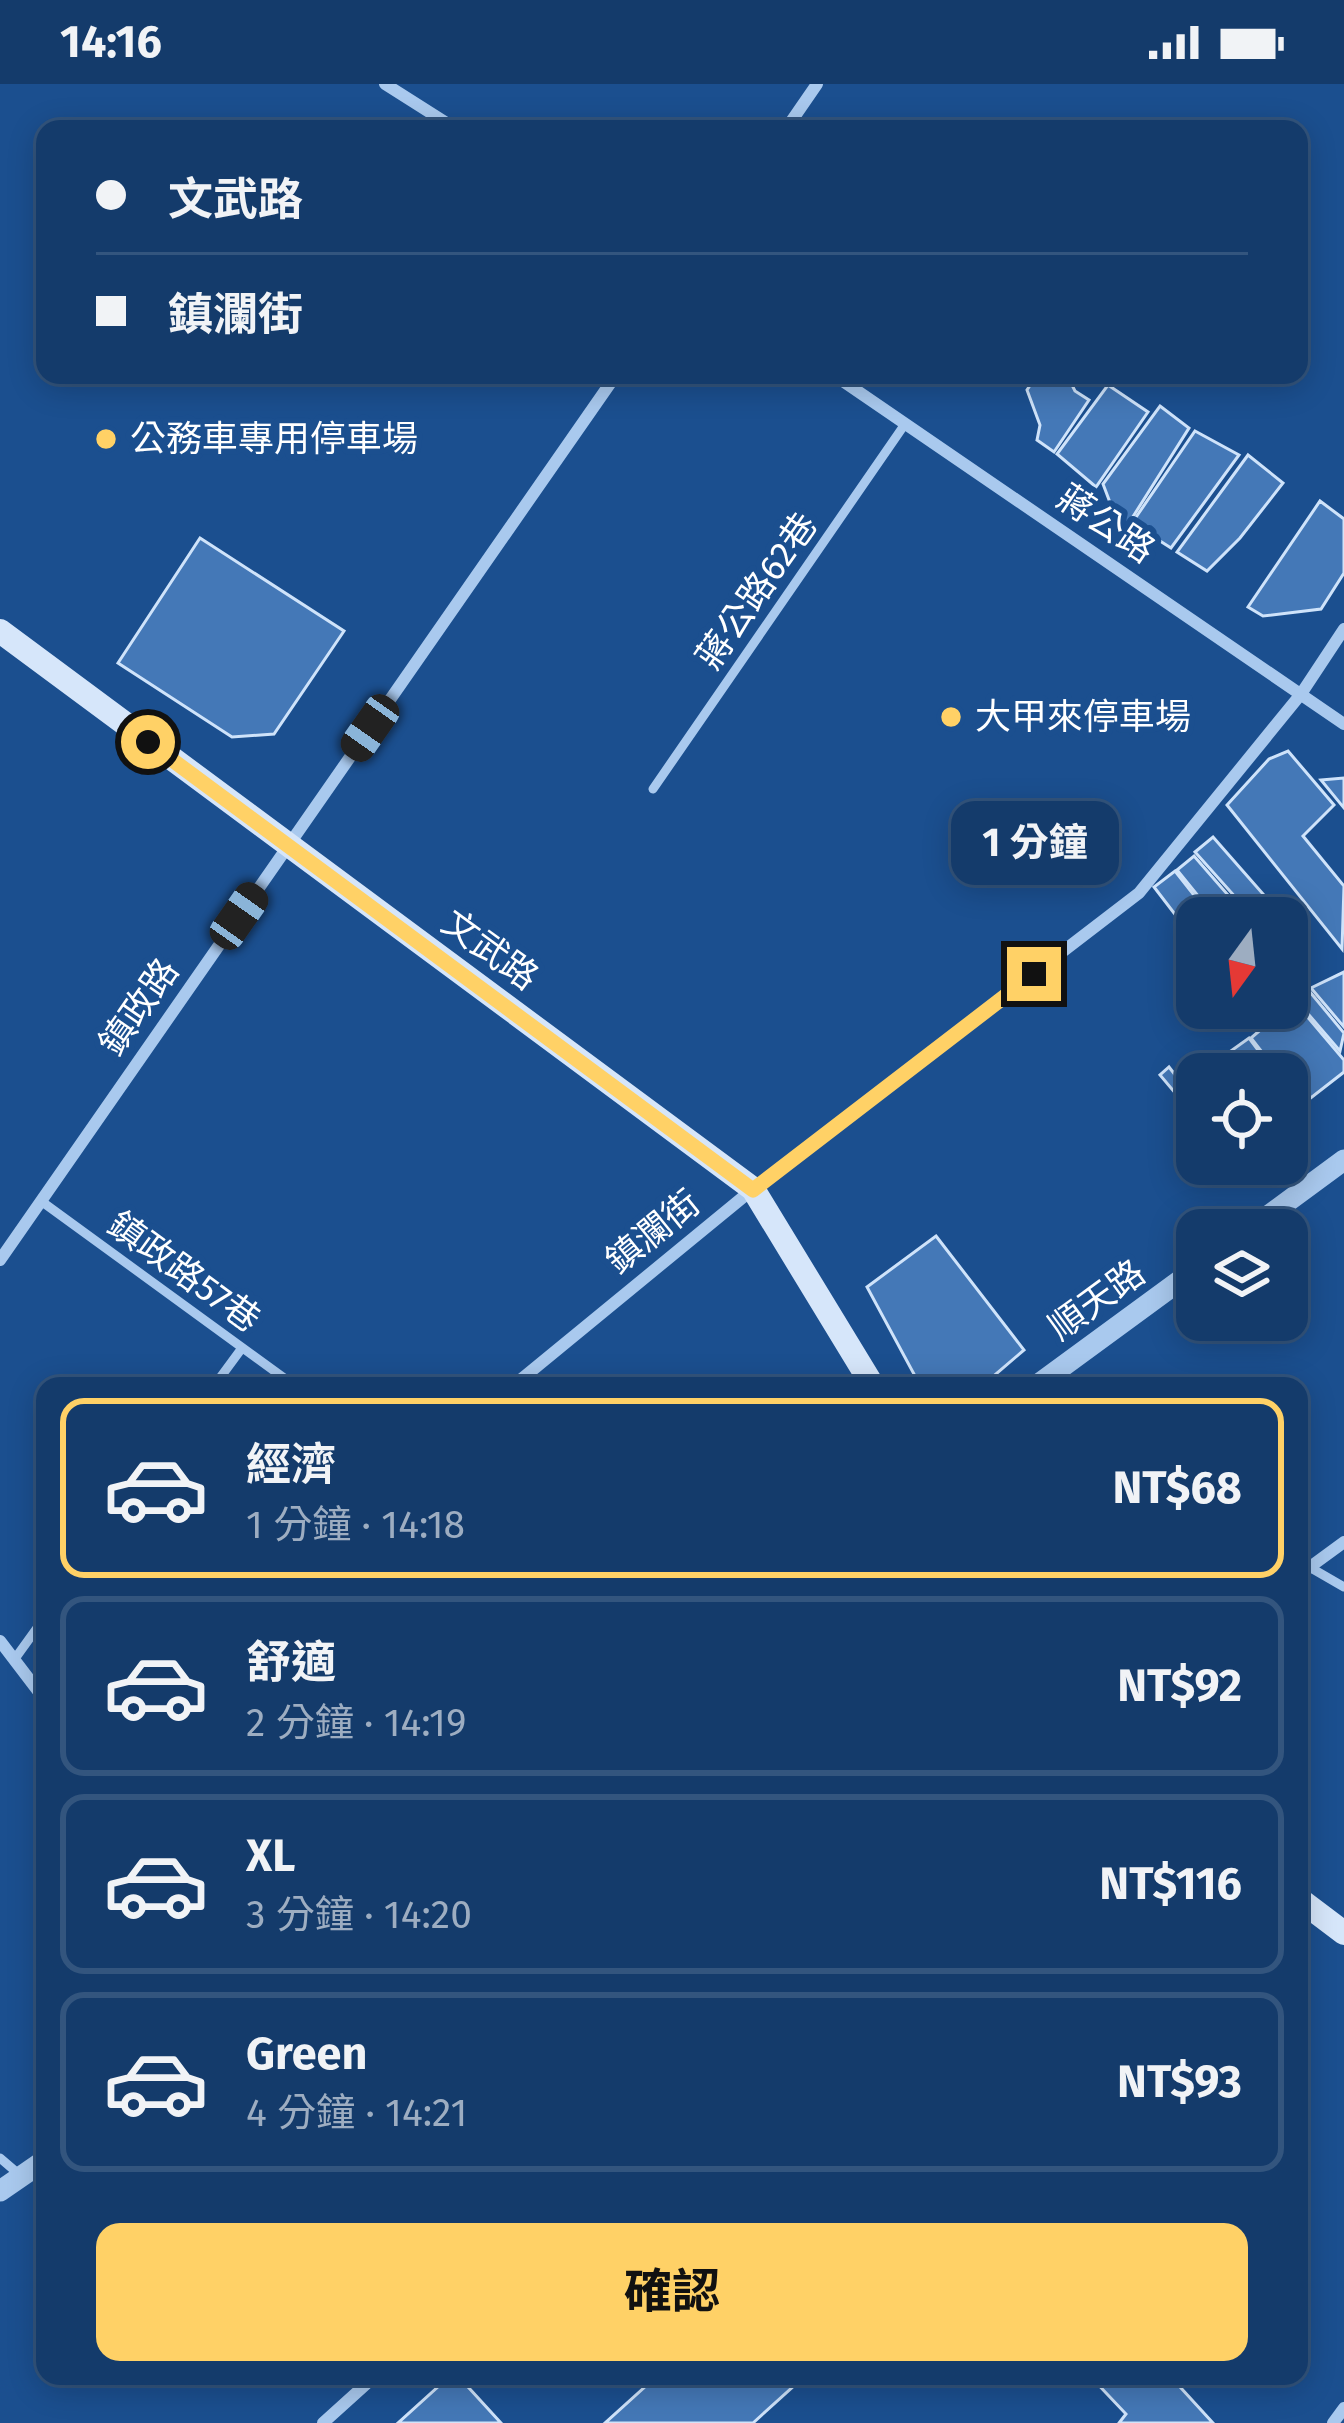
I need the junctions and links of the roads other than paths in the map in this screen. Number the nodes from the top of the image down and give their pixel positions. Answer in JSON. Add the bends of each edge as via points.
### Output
{"nodes":[{"id":1,"x":385,"y":84,"type":"edge"},
{"id":2,"x":818,"y":84,"type":"edge"},
{"id":3,"x":442,"y":120,"type":"edge"},
{"id":4,"x":792,"y":120,"type":"edge"},
{"id":5,"x":610,"y":384,"type":"edge"},
{"id":6,"x":847,"y":384,"type":"edge"},
{"id":7,"x":905,"y":424,"type":"junction"},
{"id":8,"x":1344,"y":628,"type":"edge"},
{"id":9,"x":0,"y":632,"type":"edge"},
{"id":10,"x":1301,"y":694,"type":"junction"},
{"id":11,"x":1344,"y":724,"type":"edge"},
{"id":12,"x":652,"y":789,"type":"dead end"},
{"id":13,"x":289,"y":846,"type":"junction"},
{"id":14,"x":1344,"y":1160,"type":"edge"},
{"id":15,"x":753,"y":1190,"type":"junction"},
{"id":16,"x":41,"y":1201,"type":"junction"},
{"id":17,"x":1278,"y":1209,"type":"edge"},
{"id":18,"x":0,"y":1260,"type":"edge"},
{"id":19,"x":1176,"y":1283,"type":"edge"},
{"id":20,"x":242,"y":1348,"type":"junction"},
{"id":21,"x":221,"y":1377,"type":"edge"},
{"id":22,"x":282,"y":1377,"type":"edge"},
{"id":23,"x":524,"y":1377,"type":"edge"},
{"id":24,"x":867,"y":1377,"type":"edge"},
{"id":25,"x":1048,"y":1377,"type":"edge"},
{"id":26,"x":1344,"y":1542,"type":"edge"},
{"id":27,"x":1308,"y":1563,"type":"edge"},
{"id":28,"x":1308,"y":1570,"type":"edge"},
{"id":29,"x":1344,"y":1586,"type":"edge"},
{"id":30,"x":36,"y":1629,"type":"edge"},
{"id":31,"x":0,"y":1641,"type":"edge"},
{"id":32,"x":14,"y":1660,"type":"junction"},
{"id":33,"x":36,"y":1688,"type":"edge"},
{"id":34,"x":1308,"y":1907,"type":"edge"},
{"id":35,"x":1344,"y":1933,"type":"edge"},
{"id":36,"x":0,"y":2158,"type":"edge"},
{"id":37,"x":36,"y":2166,"type":"edge"},
{"id":38,"x":21,"y":2176,"type":"junction"},
{"id":39,"x":0,"y":2191,"type":"edge"},
{"id":40,"x":365,"y":2385,"type":"edge"},
{"id":41,"x":1344,"y":2408,"type":"edge"},
{"id":42,"x":323,"y":2423,"type":"edge"},
{"id":43,"x":1333,"y":2423,"type":"edge"}],
"edges":[{"from":1,"to":3,"type":"street"},
{"from":2,"to":4,"type":"street"},
{"from":5,"to":13,"type":"street","name":"鎮政路"},
{"from":6,"to":7,"type":"street","name":"蔣公路"},
{"from":7,"to":10,"type":"street","name":"蔣公路"},
{"from":7,"to":12,"type":"lane","name":"蔣公路62巷"},
{"from":8,"to":10,"type":"street","name":"鎮瀾街"},
{"from":9,"to":13,"type":"main road","name":"文武路"},
{"from":10,"to":11,"type":"street","name":"蔣公路"},
{"from":10,"to":15,"type":"street","name":"鎮瀾街","via":[[1139,893]]},
{"from":13,"to":15,"type":"main road","name":"文武路"},
{"from":13,"to":16,"type":"street","name":"鎮政路"},
{"from":14,"to":17,"type":"street"},
{"from":15,"to":23,"type":"street","name":"鎮瀾街"},
{"from":15,"to":24,"type":"main road","name":"文武路"},
{"from":16,"to":18,"type":"street","name":"鎮政路"},
{"from":16,"to":20,"type":"lane","name":"鎮政路57巷"},
{"from":19,"to":25,"type":"street","name":"順天路"},
{"from":20,"to":21,"type":"lane"},
{"from":20,"to":22,"type":"lane","name":"鎮政路57巷"},
{"from":26,"to":27,"type":"street"},
{"from":28,"to":29,"type":"lane"},
{"from":30,"to":32,"type":"lane"},
{"from":31,"to":32,"type":"street"},
{"from":32,"to":33,"type":"street"},
{"from":34,"to":35,"type":"main road"},
{"from":36,"to":38,"type":"lane"},
{"from":37,"to":38,"type":"street"},
{"from":38,"to":39,"type":"street"},
{"from":40,"to":42,"type":"street"},
{"from":41,"to":43,"type":"street"}]}
